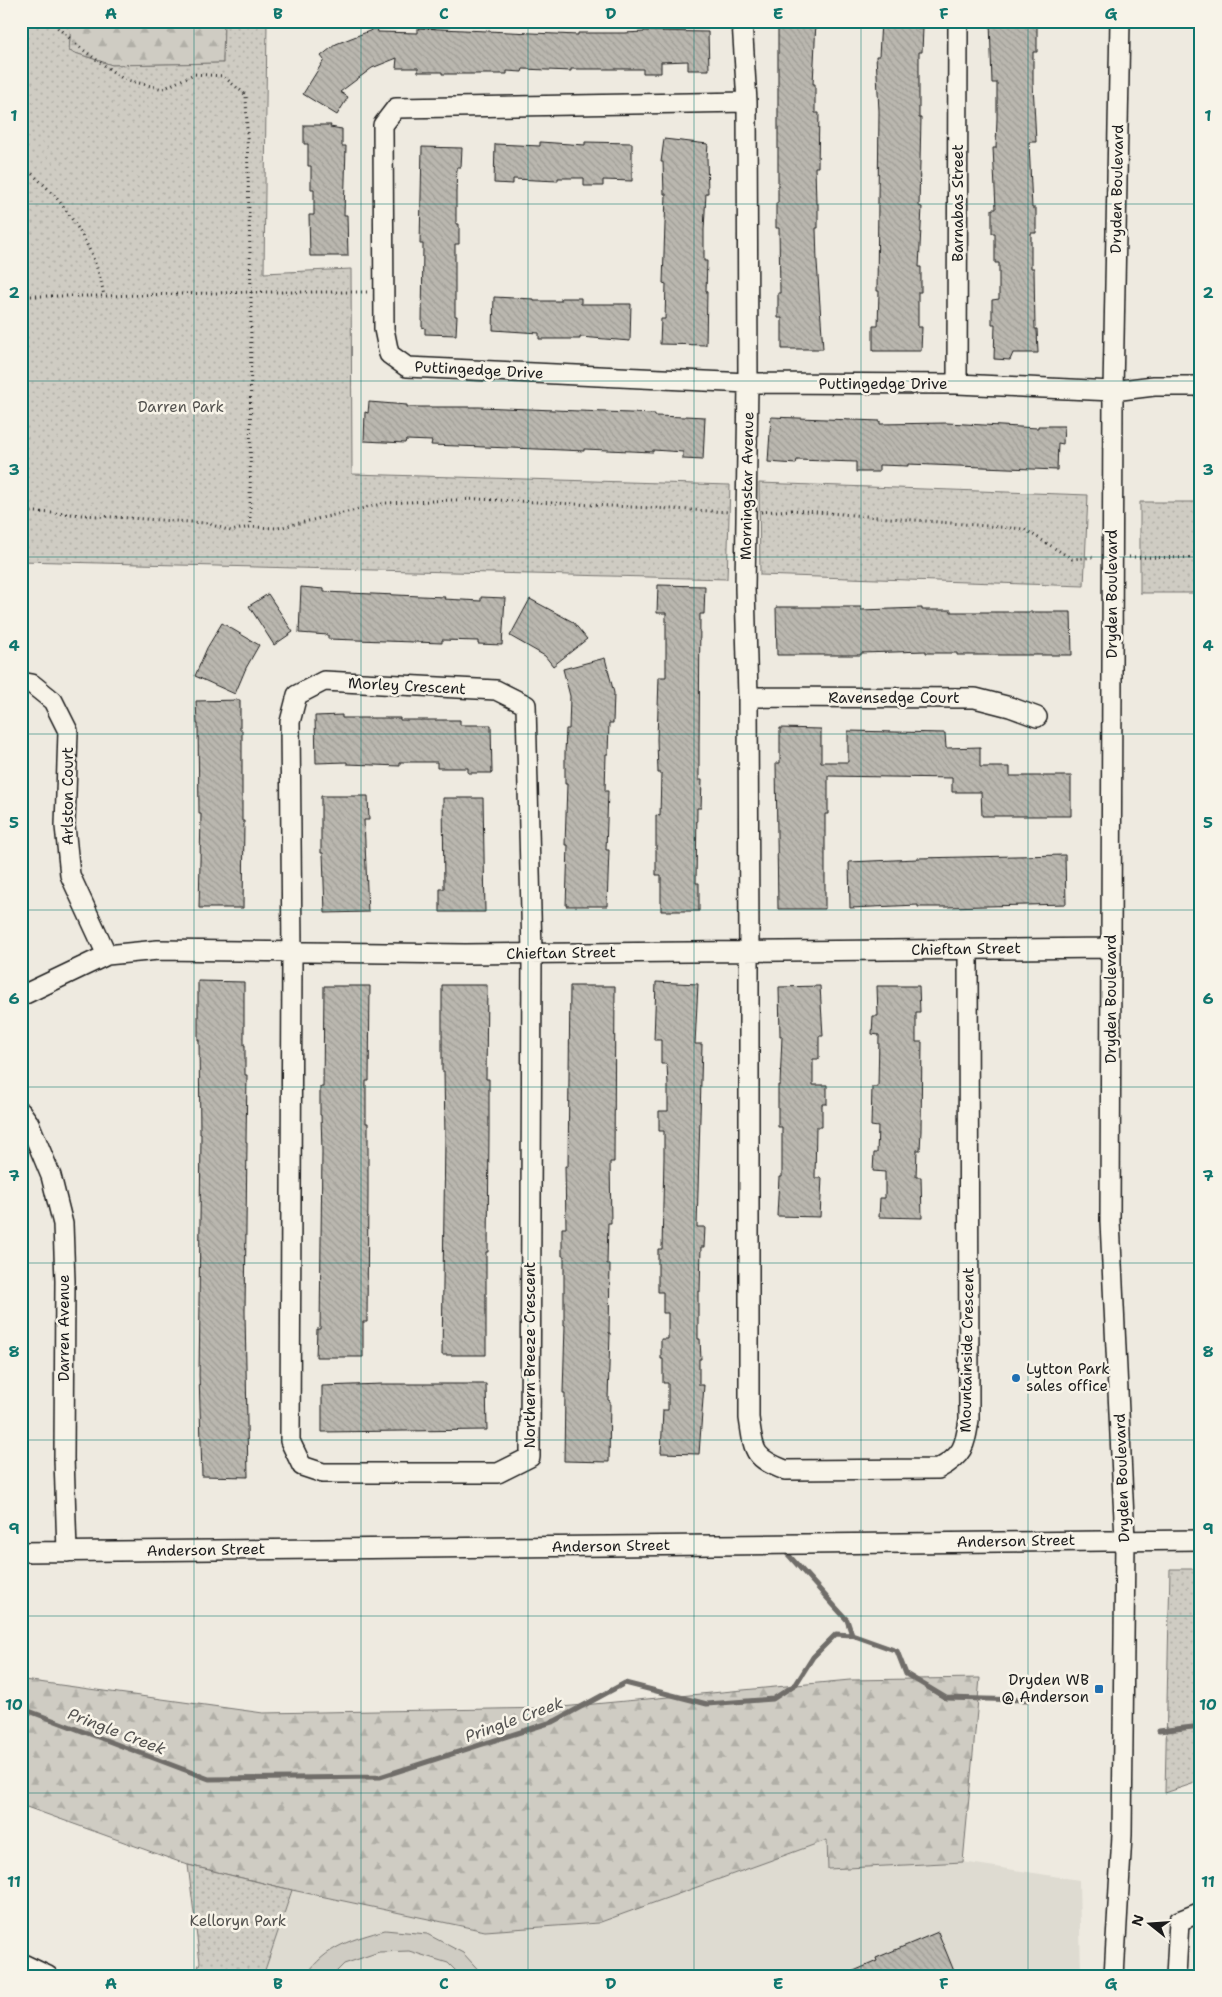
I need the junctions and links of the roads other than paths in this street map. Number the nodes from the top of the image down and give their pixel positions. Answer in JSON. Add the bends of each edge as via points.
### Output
{"nodes":[{"id":1,"x":742,"y":21,"type":"edge"},
{"id":2,"x":958,"y":21,"type":"edge"},
{"id":3,"x":1120,"y":21,"type":"edge"},
{"id":4,"x":747,"y":102,"type":"junction"},
{"id":5,"x":748,"y":383,"type":"junction"},
{"id":6,"x":957,"y":384,"type":"junction"},
{"id":7,"x":1201,"y":386,"type":"edge"},
{"id":8,"x":1113,"y":391,"type":"junction"},
{"id":9,"x":21,"y":682,"type":"edge"},
{"id":10,"x":748,"y":697,"type":"junction"},
{"id":11,"x":1037,"y":717,"type":"dead end"},
{"id":12,"x":1111,"y":948,"type":"junction"},
{"id":13,"x":968,"y":949,"type":"junction"},
{"id":14,"x":749,"y":951,"type":"junction"},
{"id":15,"x":292,"y":952,"type":"junction"},
{"id":16,"x":532,"y":953,"type":"junction"},
{"id":17,"x":107,"y":955,"type":"junction"},
{"id":18,"x":21,"y":996,"type":"edge"},
{"id":19,"x":21,"y":1112,"type":"edge"},
{"id":20,"x":1125,"y":1540,"type":"junction"},
{"id":21,"x":1201,"y":1540,"type":"edge"},
{"id":22,"x":21,"y":1552,"type":"edge"},
{"id":23,"x":67,"y":1552,"type":"junction"},
{"id":24,"x":1201,"y":1912,"type":"edge"},
{"id":25,"x":21,"y":1963,"type":"edge"},
{"id":26,"x":48,"y":1976,"type":"edge"},
{"id":27,"x":1114,"y":1976,"type":"edge"},
{"id":28,"x":1176,"y":1976,"type":"edge"}],
"edges":[{"from":1,"to":4,"type":"street","name":"Morningstar Avenue"},
{"from":2,"to":6,"type":"street","name":"Barnabas Street"},
{"from":3,"to":8,"type":"street","name":"Dryden Boulevard"},
{"from":4,"to":5,"type":"street","name":"Morningstar Avenue"},
{"from":4,"to":5,"type":"street","name":"Puttingedge Drive","via":[[396,108],[383,125],[383,292],[384,329],[389,354],[408,367]]},
{"from":5,"to":6,"type":"street","name":"Puttingedge Drive"},
{"from":5,"to":10,"type":"street","name":"Morningstar Avenue","via":[[745,588]]},
{"from":6,"to":8,"type":"street","name":"Puttingedge Drive"},
{"from":7,"to":8,"type":"street","name":"Puttingedge Drive","via":[[1154,386]]},
{"from":8,"to":12,"type":"street","name":"Dryden Boulevard"},
{"from":9,"to":17,"type":"street","name":"Arlston Court","via":[[32,684],[53,701],[68,730],[65,826],[70,874]]},
{"from":10,"to":11,"type":"street","name":"Ravensedge Court","via":[[975,698]]},
{"from":10,"to":14,"type":"street","name":"Morningstar Avenue"},
{"from":12,"to":13,"type":"street","name":"Chieftan Street"},
{"from":12,"to":20,"type":"street","name":"Dryden Boulevard","via":[[1110,1221]]},
{"from":13,"to":14,"type":"street","name":"Chieftan Street"},
{"from":13,"to":14,"type":"street","name":"Mountainside Crescent","via":[[969,1420],[965,1442],[954,1460],[938,1469],[786,1470],[767,1463],[755,1452],[749,1418]]},
{"from":14,"to":16,"type":"street","name":"Chieftan Street"},
{"from":15,"to":16,"type":"street","name":"Chieftan Street"},
{"from":15,"to":16,"type":"street","name":"Morley Crescent","via":[[290,722],[297,695],[324,681],[496,690],[526,705]]},
{"from":15,"to":16,"type":"street","name":"Northern Breeze Crescent","via":[[290,1441],[302,1466],[323,1473],[498,1473],[530,1457]]},
{"from":15,"to":17,"type":"street","name":"Chieftan Street","via":[[158,950]]},
{"from":17,"to":18,"type":"street","name":"Chieftan Street"},
{"from":19,"to":23,"type":"street","name":"Darren Avenue","via":[[29,1123],[51,1176],[62,1224]]},
{"from":20,"to":21,"type":"street","name":"Anderson Street"},
{"from":20,"to":23,"type":"street","name":"Anderson Street"},
{"from":20,"to":27,"type":"street","name":"Dryden Boulevard","via":[[1122,1835]]},
{"from":22,"to":23,"type":"street","name":"Anderson Street"},
{"from":24,"to":28,"type":"street","via":[[1179,1921]]},
{"from":25,"to":26,"type":"street"}]}
